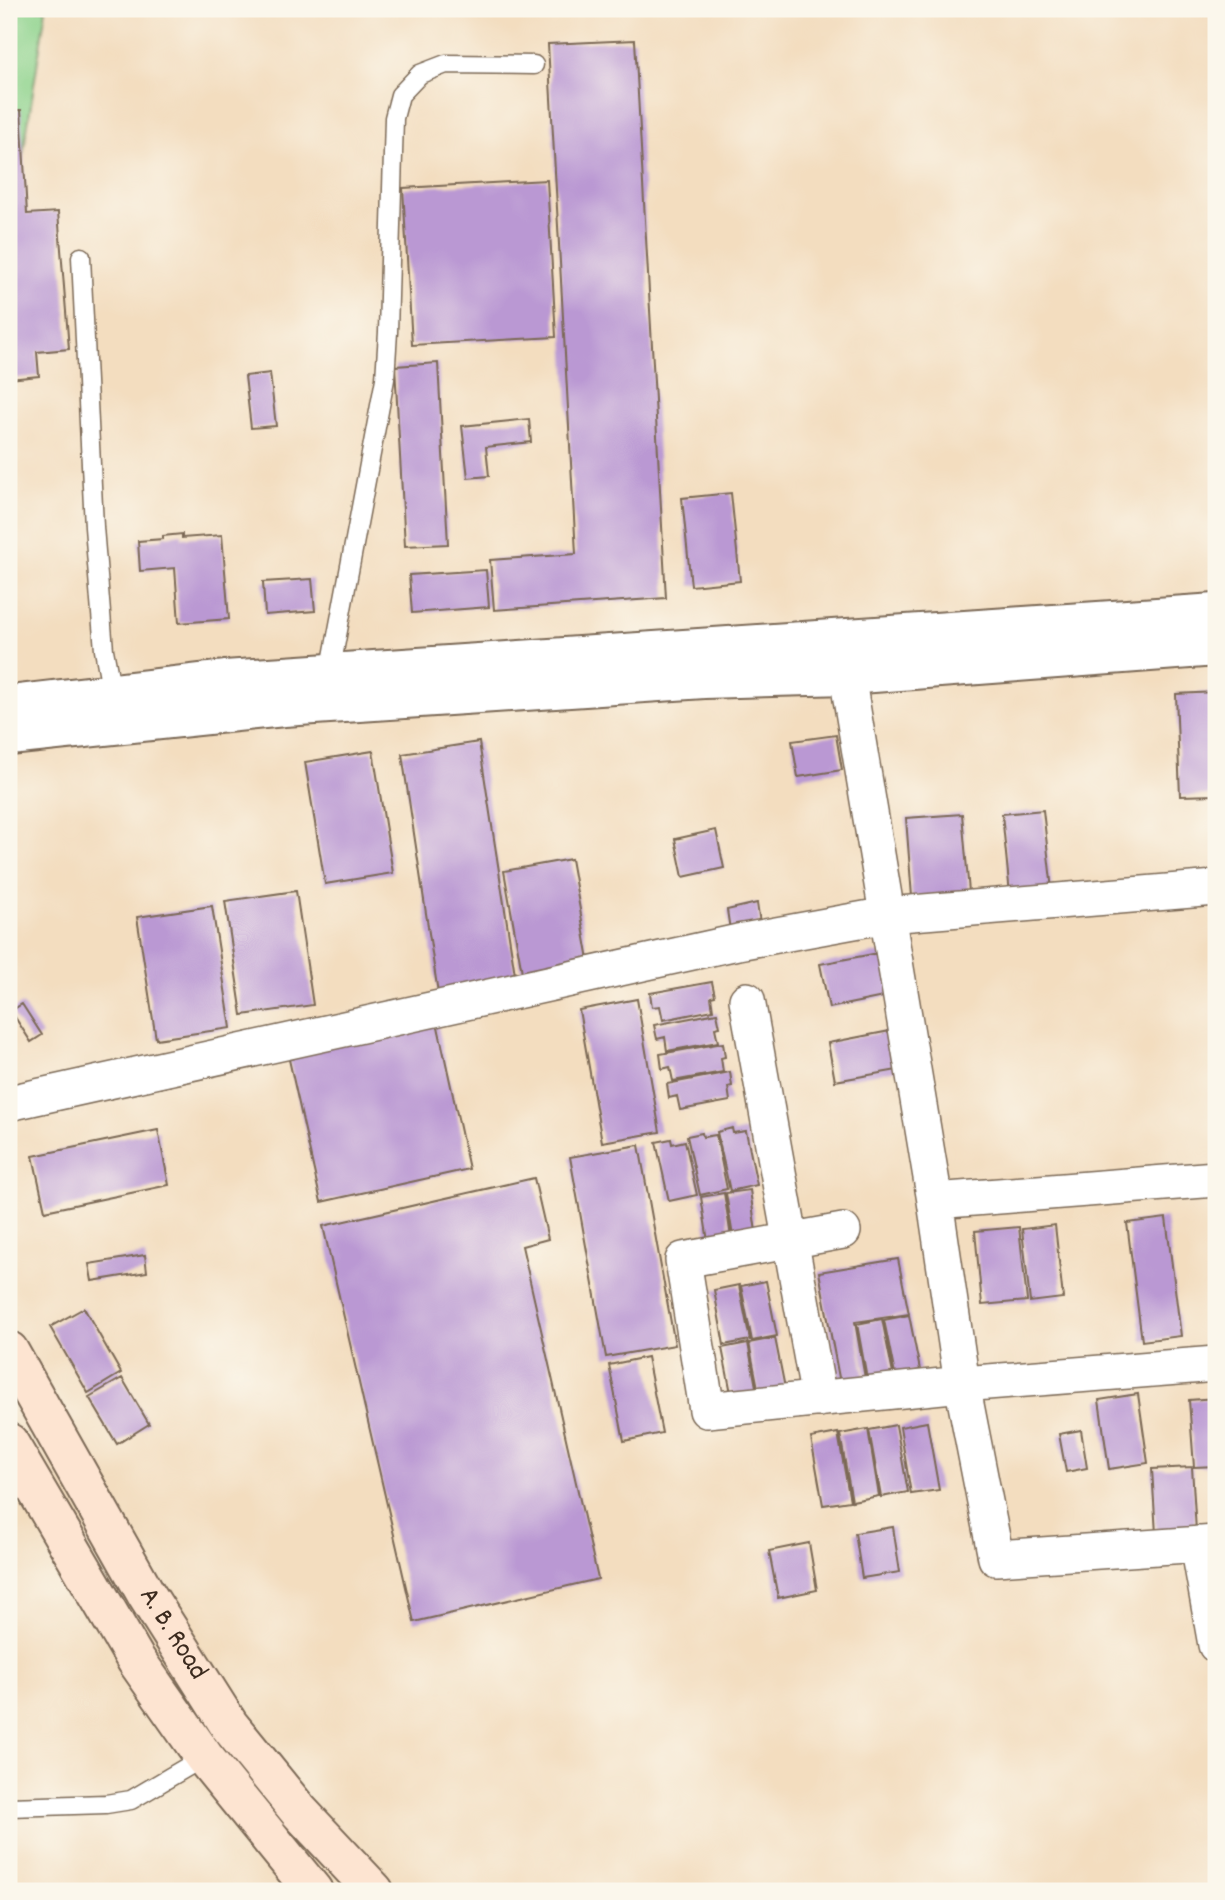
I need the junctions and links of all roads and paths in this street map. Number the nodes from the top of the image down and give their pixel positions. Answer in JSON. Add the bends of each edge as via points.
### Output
{"nodes":[{"id":1,"x":534,"y":65,"type":"dead end"},
{"id":2,"x":81,"y":257,"type":"dead end"},
{"id":3,"x":1216,"y":613,"type":"edge"},
{"id":4,"x":1216,"y":647,"type":"edge"},
{"id":5,"x":330,"y":673,"type":"junction"},
{"id":6,"x":848,"y":675,"type":"junction"},
{"id":7,"x":113,"y":693,"type":"junction"},
{"id":8,"x":9,"y":705,"type":"edge"},
{"id":9,"x":9,"y":736,"type":"edge"},
{"id":10,"x":1216,"y":888,"type":"edge"},
{"id":11,"x":887,"y":915,"type":"junction"},
{"id":12,"x":747,"y":1000,"type":"dead end"},
{"id":13,"x":9,"y":1103,"type":"edge"},
{"id":14,"x":1216,"y":1179,"type":"edge"},
{"id":15,"x":934,"y":1201,"type":"junction"},
{"id":16,"x":843,"y":1231,"type":"dead end"},
{"id":17,"x":790,"y":1240,"type":"junction"},
{"id":18,"x":9,"y":1351,"type":"edge"},
{"id":19,"x":1216,"y":1364,"type":"edge"},
{"id":20,"x":962,"y":1384,"type":"junction"},
{"id":21,"x":819,"y":1399,"type":"junction"},
{"id":22,"x":9,"y":1443,"type":"edge"},
{"id":23,"x":1207,"y":1544,"type":"edge"},
{"id":24,"x":1216,"y":1645,"type":"edge"},
{"id":25,"x":204,"y":1757,"type":"junction"},
{"id":26,"x":9,"y":1807,"type":"edge"},
{"id":27,"x":313,"y":1891,"type":"edge"},
{"id":28,"x":374,"y":1891,"type":"edge"}],
"edges":[{"from":1,"to":5,"type":"lane","via":[[446,64],[421,74],[400,95],[394,118],[385,379]]},
{"from":2,"to":7,"type":"lane","via":[[94,527],[104,650]]},
{"from":3,"to":5,"type":"street"},
{"from":4,"to":6,"type":"street"},
{"from":5,"to":7,"type":"street"},
{"from":6,"to":9,"type":"street","via":[[704,679],[284,707]]},
{"from":6,"to":11,"type":"street"},
{"from":7,"to":8,"type":"street"},
{"from":10,"to":11,"type":"street"},
{"from":11,"to":13,"type":"street","via":[[738,942]]},
{"from":11,"to":15,"type":"street"},
{"from":12,"to":17,"type":"street"},
{"from":14,"to":15,"type":"street"},
{"from":15,"to":20,"type":"street"},
{"from":16,"to":17,"type":"street"},
{"from":17,"to":21,"type":"street"},
{"from":17,"to":21,"type":"street","via":[[683,1260],[707,1410]]},
{"from":18,"to":28,"type":"main road","name":"A. B. Road","via":[[146,1594],[229,1725],[298,1810]]},
{"from":19,"to":20,"type":"street"},
{"from":20,"to":21,"type":"street"},
{"from":20,"to":23,"type":"street","via":[[996,1558]]},
{"from":22,"to":25,"type":"main road","name":"A. B. Road","via":[[136,1660]]},
{"from":23,"to":24,"type":"street"},
{"from":25,"to":26,"type":"lane","via":[[131,1800]]},
{"from":25,"to":27,"type":"main road","name":"A. B. Road"}]}
